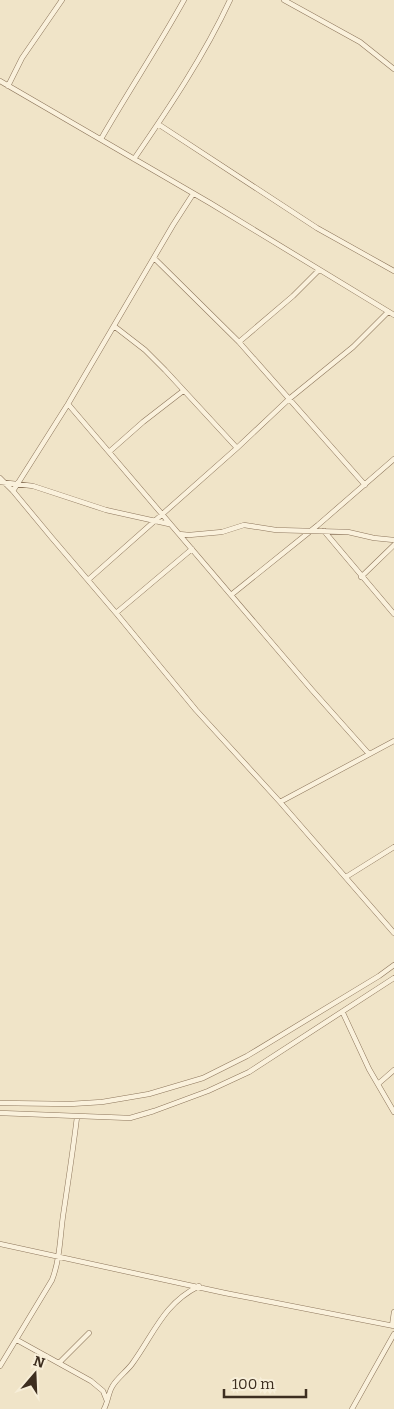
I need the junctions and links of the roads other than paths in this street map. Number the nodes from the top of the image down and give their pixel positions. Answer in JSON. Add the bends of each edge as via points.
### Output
{"nodes":[{"id":1,"x":62,"y":0,"type":"edge"},
{"id":2,"x":184,"y":0,"type":"edge"},
{"id":3,"x":230,"y":0,"type":"edge"},
{"id":4,"x":284,"y":0,"type":"edge"},
{"id":5,"x":394,"y":69,"type":"edge"},
{"id":6,"x":0,"y":81,"type":"edge"},
{"id":7,"x":8,"y":86,"type":"junction"},
{"id":8,"x":158,"y":124,"type":"junction"},
{"id":9,"x":101,"y":139,"type":"junction"},
{"id":10,"x":134,"y":159,"type":"junction"},
{"id":11,"x":193,"y":194,"type":"junction"},
{"id":12,"x":154,"y":258,"type":"junction"},
{"id":13,"x":319,"y":270,"type":"junction"},
{"id":14,"x":394,"y":271,"type":"edge"},
{"id":15,"x":388,"y":312,"type":"junction"},
{"id":16,"x":394,"y":316,"type":"edge"},
{"id":17,"x":114,"y":326,"type":"junction"},
{"id":18,"x":239,"y":342,"type":"junction"},
{"id":19,"x":183,"y":390,"type":"junction"},
{"id":20,"x":289,"y":399,"type":"junction"},
{"id":21,"x":68,"y":404,"type":"junction"},
{"id":22,"x":237,"y":448,"type":"junction"},
{"id":23,"x":109,"y":452,"type":"junction"},
{"id":24,"x":394,"y":459,"type":"edge"},
{"id":25,"x":0,"y":478,"type":"edge"},
{"id":26,"x":3,"y":483,"type":"edge"},
{"id":27,"x":17,"y":484,"type":"junction"},
{"id":28,"x":365,"y":485,"type":"junction"},
{"id":29,"x":13,"y":491,"type":"junction"},
{"id":30,"x":161,"y":514,"type":"junction"},
{"id":31,"x":155,"y":521,"type":"junction"},
{"id":32,"x":169,"y":524,"type":"junction"},
{"id":33,"x":318,"y":525,"type":"junction"},
{"id":34,"x":311,"y":530,"type":"junction"},
{"id":35,"x":324,"y":531,"type":"junction"},
{"id":36,"x":178,"y":534,"type":"junction"},
{"id":37,"x":394,"y":540,"type":"edge"},
{"id":38,"x":394,"y":545,"type":"edge"},
{"id":39,"x":192,"y":549,"type":"junction"},
{"id":40,"x":361,"y":576,"type":"junction"},
{"id":41,"x":88,"y":580,"type":"junction"},
{"id":42,"x":231,"y":595,"type":"junction"},
{"id":43,"x":116,"y":613,"type":"junction"},
{"id":44,"x":394,"y":614,"type":"edge"},
{"id":45,"x":394,"y":741,"type":"edge"},
{"id":46,"x":369,"y":754,"type":"junction"},
{"id":47,"x":280,"y":802,"type":"junction"},
{"id":48,"x":394,"y":847,"type":"edge"},
{"id":49,"x":346,"y":877,"type":"junction"},
{"id":50,"x":394,"y":933,"type":"edge"},
{"id":51,"x":394,"y":965,"type":"edge"},
{"id":52,"x":394,"y":978,"type":"edge"},
{"id":53,"x":343,"y":1013,"type":"junction"},
{"id":54,"x":394,"y":1070,"type":"edge"},
{"id":55,"x":378,"y":1084,"type":"junction"},
{"id":56,"x":0,"y":1103,"type":"edge"},
{"id":57,"x":394,"y":1112,"type":"edge"},
{"id":58,"x":0,"y":1113,"type":"edge"},
{"id":59,"x":77,"y":1117,"type":"junction"},
{"id":60,"x":0,"y":1244,"type":"edge"},
{"id":61,"x":60,"y":1257,"type":"junction"},
{"id":62,"x":198,"y":1286,"type":"junction"},
{"id":63,"x":394,"y":1312,"type":"edge"},
{"id":64,"x":393,"y":1326,"type":"edge"},
{"id":65,"x":90,"y":1333,"type":"dead end"},
{"id":66,"x":394,"y":1334,"type":"edge"},
{"id":67,"x":17,"y":1340,"type":"junction"},
{"id":68,"x":59,"y":1363,"type":"junction"},
{"id":69,"x":0,"y":1366,"type":"edge"},
{"id":70,"x":108,"y":1403,"type":"junction"},
{"id":71,"x":104,"y":1409,"type":"edge"},
{"id":72,"x":352,"y":1409,"type":"edge"}],
"edges":[{"from":1,"to":7,"type":"street","via":[[22,58]]},
{"from":2,"to":9,"type":"street"},
{"from":3,"to":8,"type":"street","via":[[193,69]]},
{"from":4,"to":5,"type":"street","via":[[360,42]]},
{"from":6,"to":7,"type":"street"},
{"from":7,"to":9,"type":"street"},
{"from":8,"to":10,"type":"street"},
{"from":8,"to":14,"type":"street","via":[[317,228]]},
{"from":9,"to":10,"type":"street"},
{"from":10,"to":11,"type":"street"},
{"from":11,"to":12,"type":"street"},
{"from":11,"to":13,"type":"street"},
{"from":12,"to":17,"type":"street"},
{"from":12,"to":18,"type":"street"},
{"from":13,"to":15,"type":"street"},
{"from":13,"to":18,"type":"street"},
{"from":15,"to":16,"type":"street"},
{"from":15,"to":20,"type":"street","via":[[353,347]]},
{"from":17,"to":19,"type":"street","via":[[144,350]]},
{"from":17,"to":21,"type":"street"},
{"from":18,"to":20,"type":"street"},
{"from":19,"to":22,"type":"street"},
{"from":19,"to":23,"type":"street"},
{"from":20,"to":22,"type":"street"},
{"from":20,"to":28,"type":"street"},
{"from":21,"to":23,"type":"street"},
{"from":21,"to":27,"type":"street"},
{"from":22,"to":30,"type":"street"},
{"from":23,"to":30,"type":"street"},
{"from":24,"to":28,"type":"street"},
{"from":25,"to":26,"type":"street"},
{"from":26,"to":27,"type":"street"},
{"from":26,"to":29,"type":"street"},
{"from":27,"to":29,"type":"street"},
{"from":27,"to":31,"type":"street"},
{"from":28,"to":33,"type":"street"},
{"from":29,"to":41,"type":"street"},
{"from":30,"to":31,"type":"street"},
{"from":30,"to":32,"type":"street"},
{"from":31,"to":32,"type":"street"},
{"from":31,"to":41,"type":"street"},
{"from":32,"to":36,"type":"street"},
{"from":33,"to":34,"type":"street"},
{"from":33,"to":35,"type":"street"},
{"from":34,"to":35,"type":"street"},
{"from":34,"to":36,"type":"street","via":[[276,530],[244,525],[222,532]]},
{"from":34,"to":42,"type":"street"},
{"from":35,"to":37,"type":"street"},
{"from":35,"to":40,"type":"street"},
{"from":36,"to":39,"type":"street"},
{"from":38,"to":40,"type":"street"},
{"from":39,"to":42,"type":"street"},
{"from":39,"to":43,"type":"street"},
{"from":40,"to":44,"type":"street"},
{"from":41,"to":43,"type":"street"},
{"from":42,"to":46,"type":"street"},
{"from":43,"to":47,"type":"street","via":[[196,710]]},
{"from":45,"to":46,"type":"street"},
{"from":46,"to":47,"type":"street"},
{"from":47,"to":49,"type":"street"},
{"from":48,"to":49,"type":"street"},
{"from":49,"to":50,"type":"street"},
{"from":51,"to":56,"type":"street","via":[[247,1056],[203,1078],[149,1094],[102,1102]]},
{"from":52,"to":53,"type":"street"},
{"from":53,"to":55,"type":"street"},
{"from":53,"to":59,"type":"street","via":[[249,1072],[208,1091],[130,1118]]},
{"from":54,"to":55,"type":"street"},
{"from":55,"to":57,"type":"street"},
{"from":58,"to":59,"type":"street"},
{"from":59,"to":61,"type":"street"},
{"from":60,"to":61,"type":"street"},
{"from":61,"to":62,"type":"street"},
{"from":61,"to":67,"type":"street","via":[[52,1280]]},
{"from":62,"to":64,"type":"street"},
{"from":62,"to":70,"type":"street","via":[[168,1309],[112,1388]]},
{"from":63,"to":64,"type":"street"},
{"from":65,"to":68,"type":"street"},
{"from":66,"to":72,"type":"street"},
{"from":67,"to":68,"type":"street"},
{"from":67,"to":69,"type":"street"},
{"from":68,"to":70,"type":"street","via":[[103,1391]]},
{"from":70,"to":71,"type":"street"}]}
